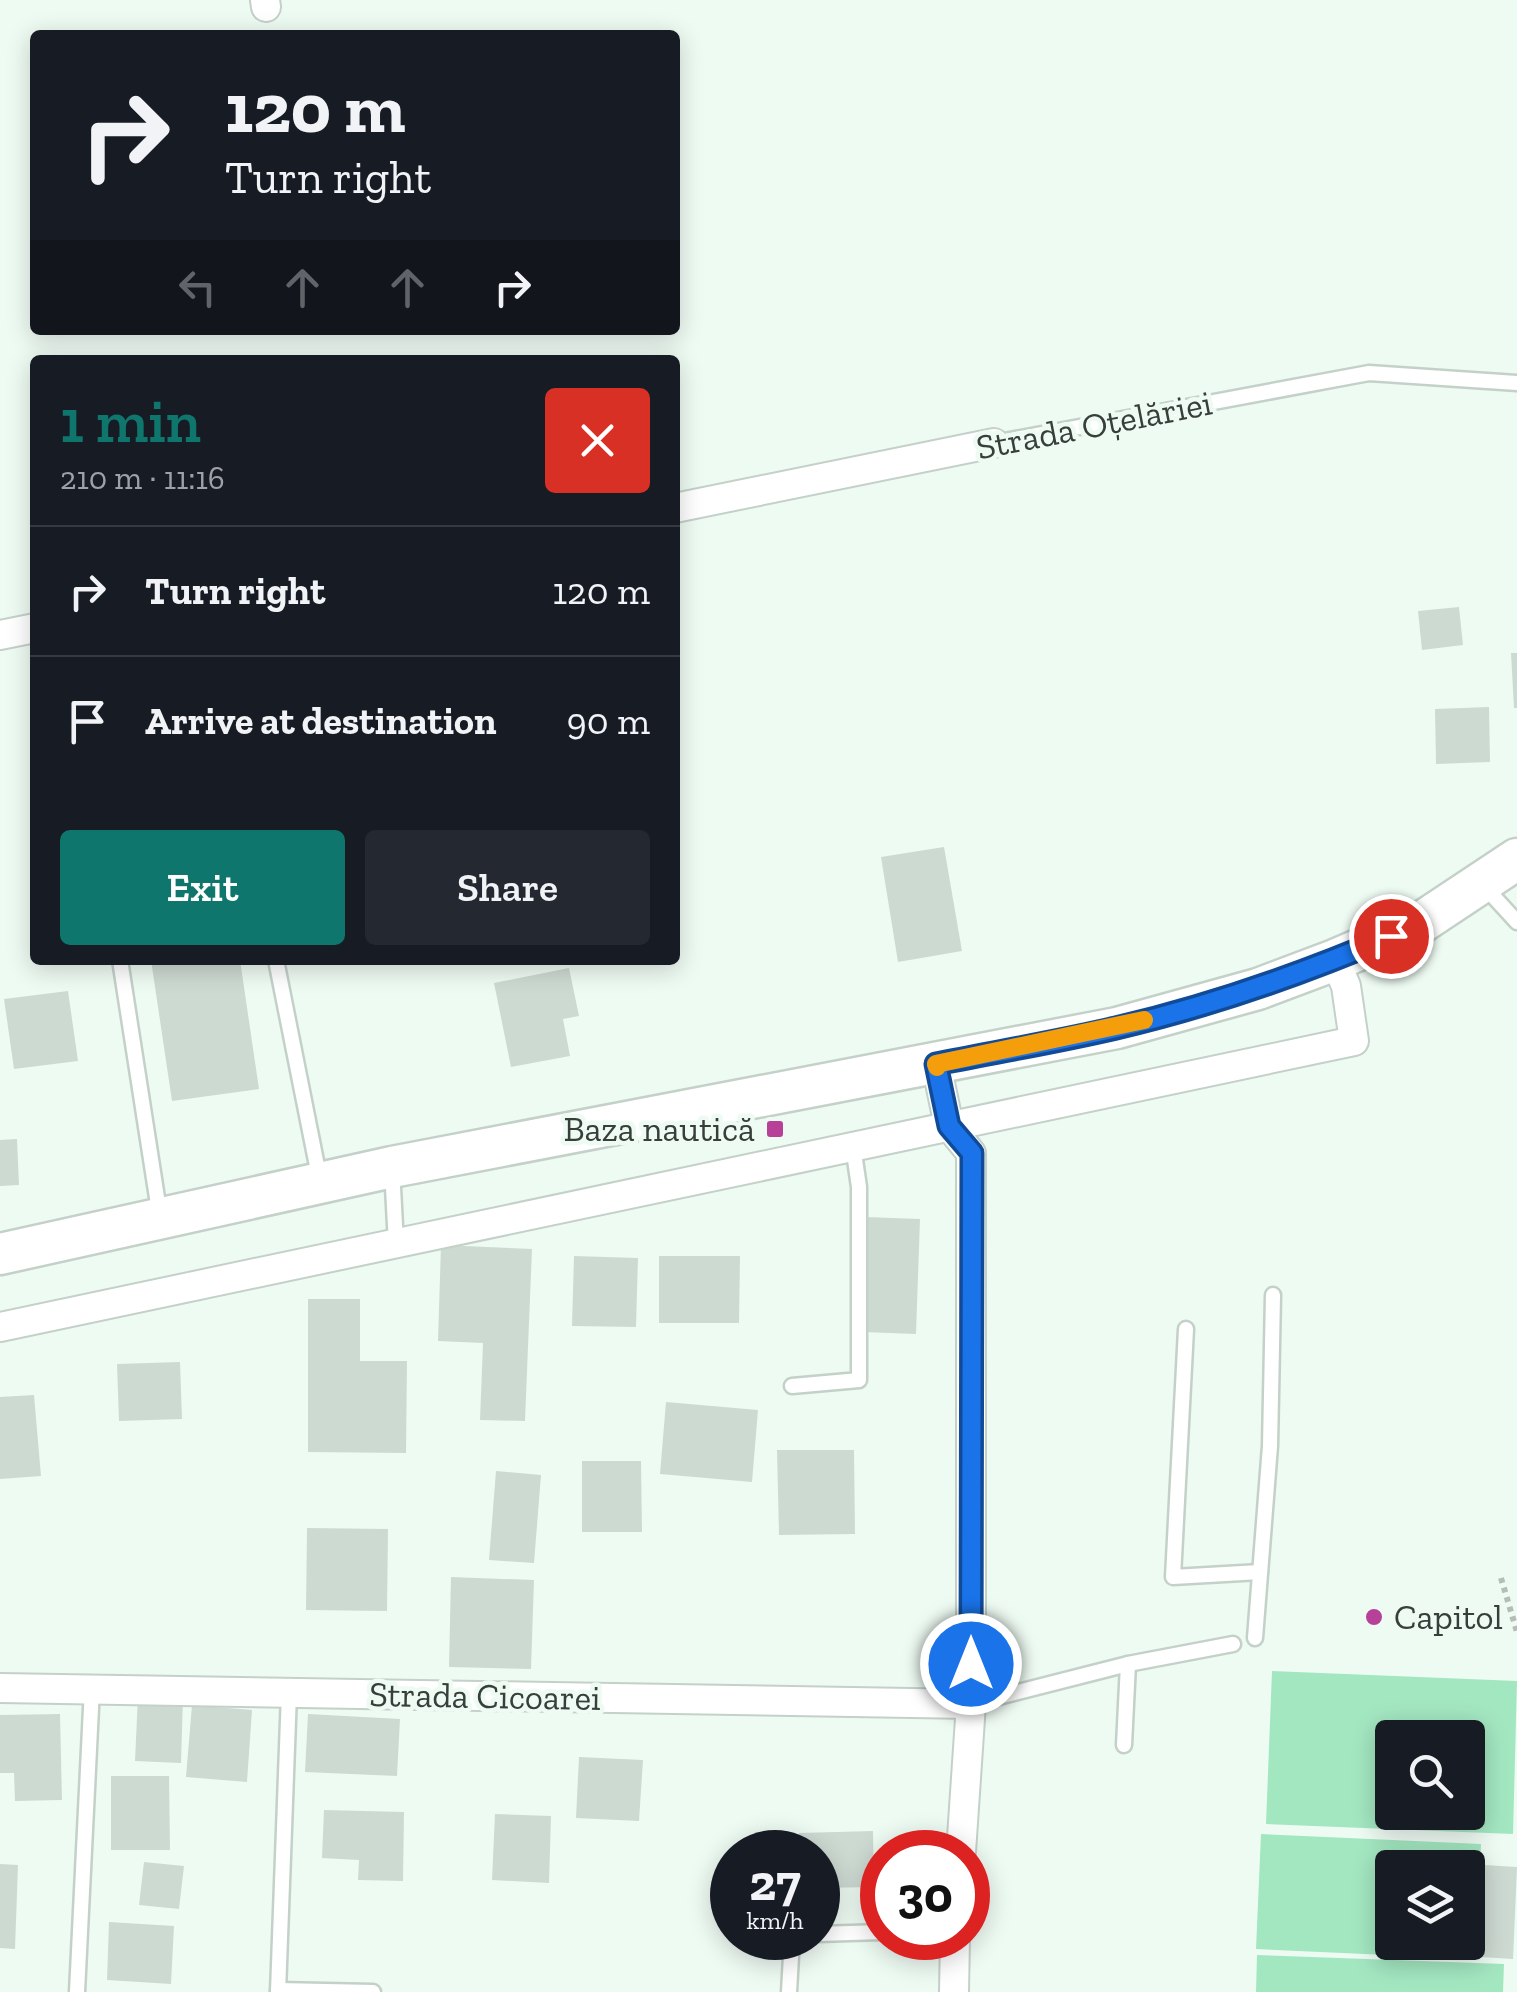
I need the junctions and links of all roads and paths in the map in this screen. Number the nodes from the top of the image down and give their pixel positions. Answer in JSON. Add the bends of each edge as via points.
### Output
{"nodes":[{"id":1,"x":1517,"y":384,"type":"edge"},
{"id":2,"x":994,"y":443,"type":"joint"},
{"id":3,"x":680,"y":507,"type":"edge"},
{"id":4,"x":30,"y":629,"type":"edge"},
{"id":5,"x":0,"y":634,"type":"edge"},
{"id":6,"x":1517,"y":859,"type":"edge"},
{"id":7,"x":1482,"y":884,"type":"junction"},
{"id":8,"x":1517,"y":922,"type":"edge"},
{"id":9,"x":1335,"y":960,"type":"junction"},
{"id":10,"x":121,"y":965,"type":"edge"},
{"id":11,"x":277,"y":965,"type":"edge"},
{"id":12,"x":936,"y":1064,"type":"junction"},
{"id":13,"x":949,"y":1126,"type":"junction"},
{"id":14,"x":853,"y":1146,"type":"junction"},
{"id":15,"x":392,"y":1167,"type":"junction"},
{"id":16,"x":320,"y":1182,"type":"junction"},
{"id":17,"x":160,"y":1218,"type":"junction"},
{"id":18,"x":396,"y":1245,"type":"junction"},
{"id":19,"x":0,"y":1254,"type":"edge"},
{"id":20,"x":1273,"y":1295,"type":"dead end"},
{"id":21,"x":0,"y":1327,"type":"edge"},
{"id":22,"x":1186,"y":1329,"type":"dead end"},
{"id":23,"x":792,"y":1386,"type":"dead end"},
{"id":24,"x":1260,"y":1572,"type":"junction"},
{"id":25,"x":1502,"y":1578,"type":"dead end"},
{"id":26,"x":1517,"y":1632,"type":"edge"},
{"id":27,"x":1255,"y":1638,"type":"dead end"},
{"id":28,"x":1233,"y":1644,"type":"dead end"},
{"id":29,"x":1128,"y":1664,"type":"junction"},
{"id":30,"x":92,"y":1687,"type":"junction"},
{"id":31,"x":0,"y":1688,"type":"edge"},
{"id":32,"x":289,"y":1692,"type":"junction"},
{"id":33,"x":971,"y":1704,"type":"junction"},
{"id":34,"x":1124,"y":1745,"type":"dead end"},
{"id":35,"x":962,"y":1830,"type":"edge"},
{"id":36,"x":791,"y":1960,"type":"edge"},
{"id":37,"x":955,"y":1960,"type":"edge"},
{"id":38,"x":278,"y":1991,"type":"edge"},
{"id":39,"x":77,"y":1992,"type":"edge"},
{"id":40,"x":372,"y":1992,"type":"edge"},
{"id":41,"x":789,"y":1992,"type":"edge"},
{"id":42,"x":954,"y":1992,"type":"edge"}],
"edges":[{"from":1,"to":2,"type":"lane","name":"Strada Oțelăriei","via":[[1369,373]]},
{"from":2,"to":3,"type":"street","name":"Strada Oțelăriei"},
{"from":4,"to":5,"type":"street"},
{"from":6,"to":7,"type":"main road"},
{"from":7,"to":8,"type":"lane"},
{"from":7,"to":9,"type":"main road","via":[[1419,924]]},
{"from":9,"to":12,"type":"main road","via":[[1117,1028]]},
{"from":9,"to":13,"type":"street","via":[[1354,1040]]},
{"from":10,"to":17,"type":"lane"},
{"from":11,"to":16,"type":"lane"},
{"from":12,"to":13,"type":"street"},
{"from":12,"to":15,"type":"main road"},
{"from":13,"to":14,"type":"street"},
{"from":13,"to":33,"type":"street","via":[[972,1153]]},
{"from":14,"to":18,"type":"street"},
{"from":14,"to":23,"type":"lane","via":[[859,1380]]},
{"from":15,"to":16,"type":"main road"},
{"from":15,"to":18,"type":"lane"},
{"from":16,"to":17,"type":"main road"},
{"from":17,"to":19,"type":"main road"},
{"from":18,"to":21,"type":"street"},
{"from":20,"to":24,"type":"lane"},
{"from":22,"to":24,"type":"lane","via":[[1174,1577]]},
{"from":24,"to":27,"type":"lane"},
{"from":25,"to":26,"type":"path"},
{"from":28,"to":29,"type":"lane"},
{"from":29,"to":33,"type":"lane"},
{"from":29,"to":34,"type":"lane"},
{"from":30,"to":31,"type":"street","name":"Strada Cicoarei"},
{"from":30,"to":32,"type":"street","name":"Strada Cicoarei"},
{"from":30,"to":39,"type":"lane"},
{"from":32,"to":33,"type":"street","name":"Strada Cicoarei"},
{"from":32,"to":38,"type":"lane"},
{"from":33,"to":35,"type":"street"},
{"from":36,"to":41,"type":"lane"},
{"from":37,"to":42,"type":"street"},
{"from":38,"to":40,"type":"lane"}]}
